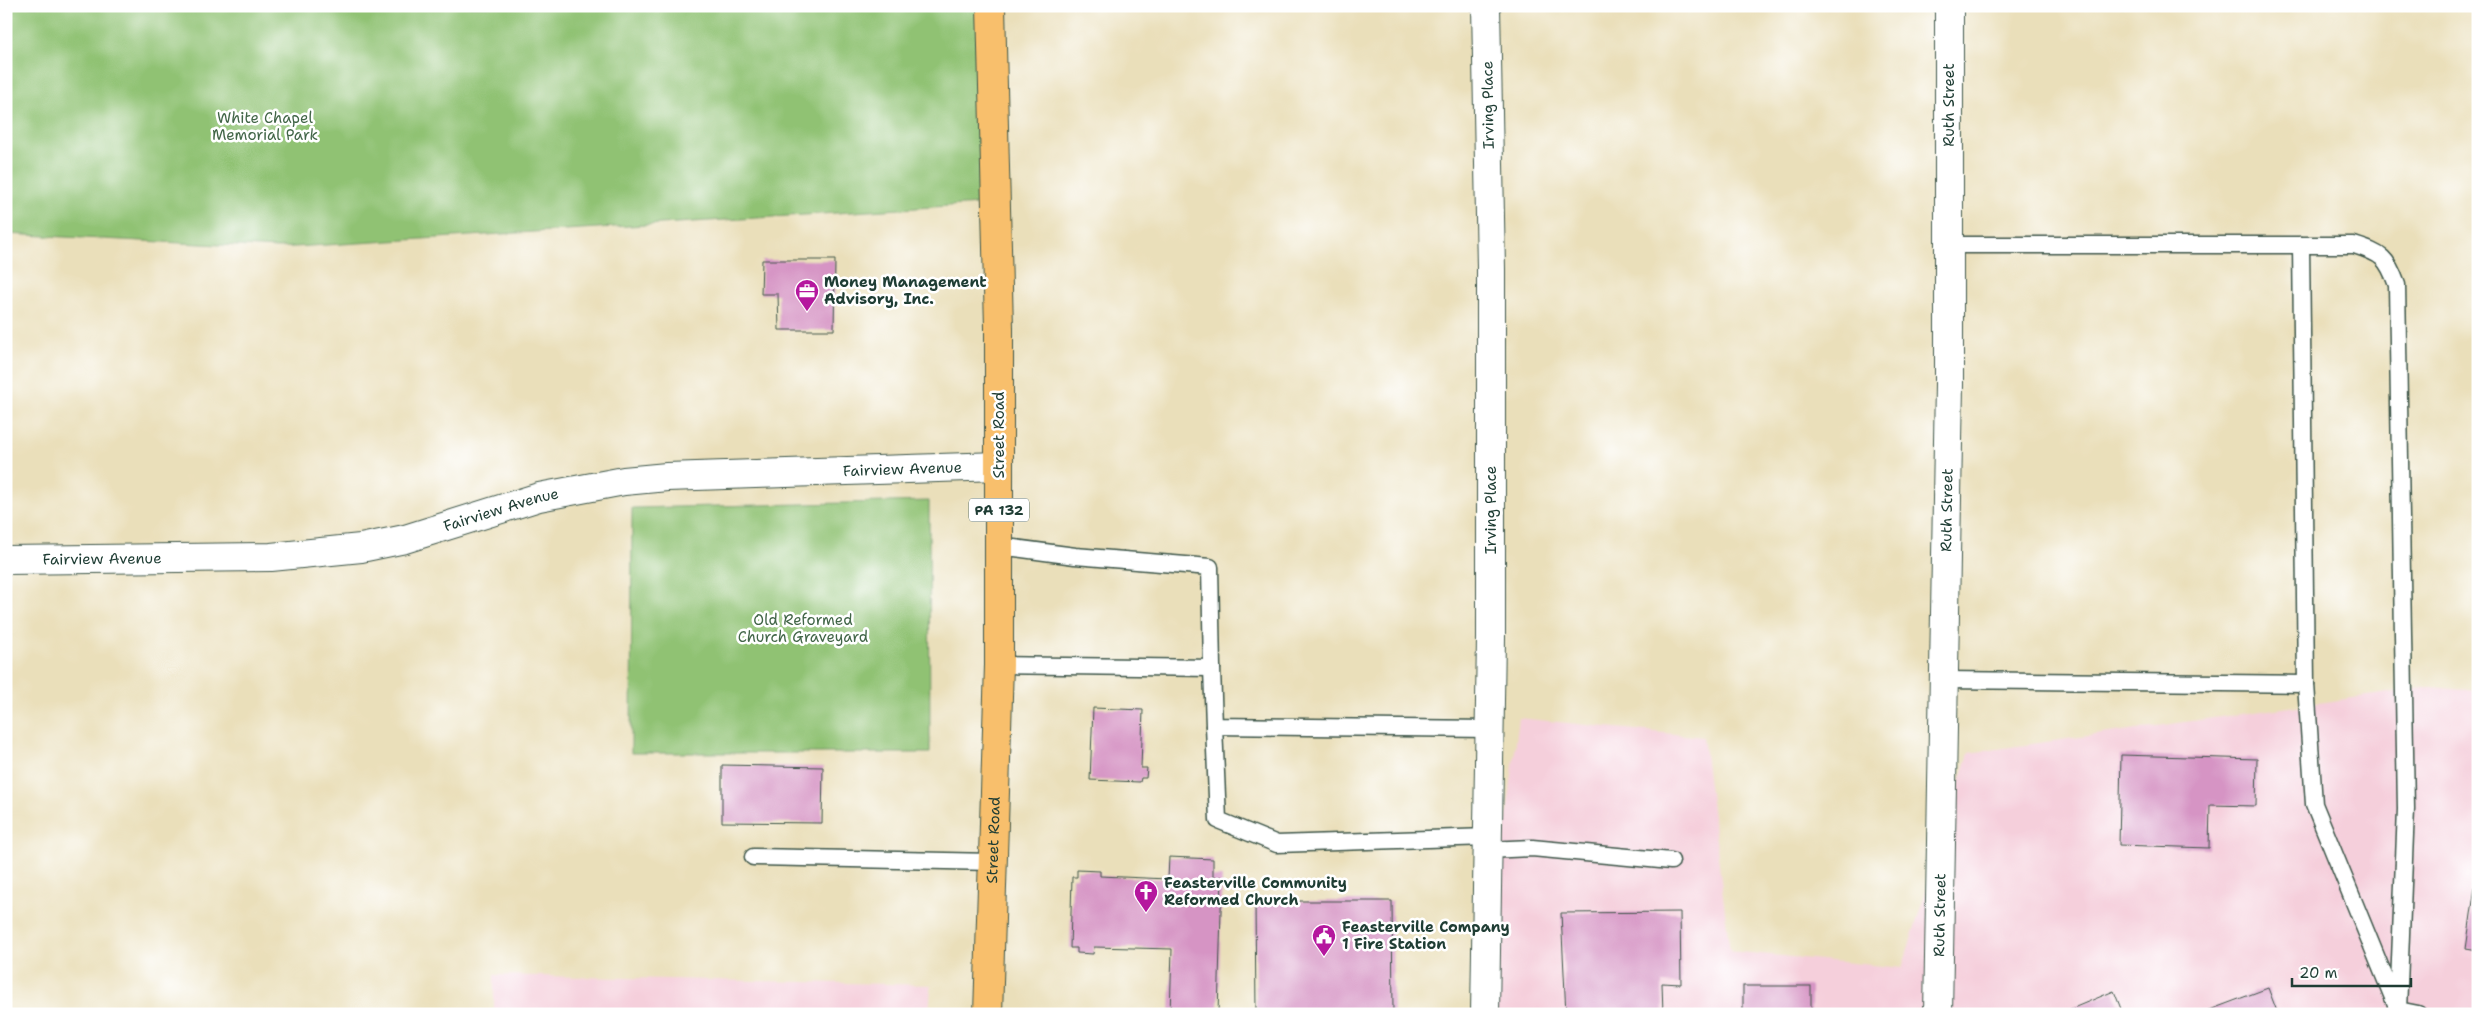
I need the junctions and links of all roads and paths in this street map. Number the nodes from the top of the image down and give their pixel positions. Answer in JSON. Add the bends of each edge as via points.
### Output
{"nodes":[{"id":1,"x":991,"y":6,"type":"edge"},
{"id":2,"x":1486,"y":6,"type":"edge"},
{"id":3,"x":1949,"y":6,"type":"edge"},
{"id":4,"x":1949,"y":245,"type":"junction"},
{"id":5,"x":2301,"y":245,"type":"junction"},
{"id":6,"x":999,"y":466,"type":"junction"},
{"id":7,"x":999,"y":546,"type":"junction"},
{"id":8,"x":6,"y":560,"type":"edge"},
{"id":9,"x":999,"y":665,"type":"junction"},
{"id":10,"x":1212,"y":668,"type":"junction"},
{"id":11,"x":1944,"y":680,"type":"junction"},
{"id":12,"x":2306,"y":684,"type":"junction"},
{"id":13,"x":1214,"y":726,"type":"junction"},
{"id":14,"x":1490,"y":729,"type":"junction"},
{"id":15,"x":1488,"y":844,"type":"junction"},
{"id":16,"x":753,"y":857,"type":"dead end"},
{"id":17,"x":1671,"y":861,"type":"dead end"},
{"id":18,"x":993,"y":862,"type":"junction"},
{"id":19,"x":2399,"y":1012,"type":"edge"},
{"id":20,"x":988,"y":1014,"type":"edge"},
{"id":21,"x":1485,"y":1014,"type":"edge"},
{"id":22,"x":1938,"y":1014,"type":"edge"},
{"id":23,"x":2418,"y":1014,"type":"edge"}],
"edges":[{"from":1,"to":6,"type":"main road","name":"Street Road","number":"PA 132","via":[[999,318]]},
{"from":2,"to":14,"type":"street","name":"Irving Place","via":[[1491,269]]},
{"from":3,"to":4,"type":"street","name":"Ruth Street"},
{"from":4,"to":5,"type":"lane"},
{"from":4,"to":11,"type":"street","name":"Ruth Street"},
{"from":5,"to":12,"type":"lane"},
{"from":5,"to":19,"type":"lane","via":[[2354,246],[2373,252],[2390,265],[2397,285],[2406,809]]},
{"from":6,"to":7,"type":"main road","name":"Street Road","number":"PA 132"},
{"from":6,"to":8,"type":"street","name":"Fairview Avenue","via":[[624,481],[538,498],[405,539],[361,548],[271,558]]},
{"from":7,"to":9,"type":"main road","name":"Street Road","number":"PA 132"},
{"from":7,"to":10,"type":"lane","via":[[1074,556],[1210,567]]},
{"from":9,"to":10,"type":"lane"},
{"from":9,"to":18,"type":"main road","name":"Street Road","number":"PA 132"},
{"from":10,"to":13,"type":"lane"},
{"from":11,"to":12,"type":"lane"},
{"from":11,"to":22,"type":"street","name":"Ruth Street"},
{"from":12,"to":19,"type":"lane","via":[[2314,804]]},
{"from":13,"to":14,"type":"lane"},
{"from":13,"to":15,"type":"lane","via":[[1218,820],[1277,844]]},
{"from":14,"to":15,"type":"street","name":"Irving Place"},
{"from":15,"to":17,"type":"lane"},
{"from":15,"to":21,"type":"street","name":"Irving Place"},
{"from":16,"to":18,"type":"lane"},
{"from":18,"to":20,"type":"main road","name":"Street Road","number":"PA 132"},
{"from":19,"to":23,"type":"lane"}]}
